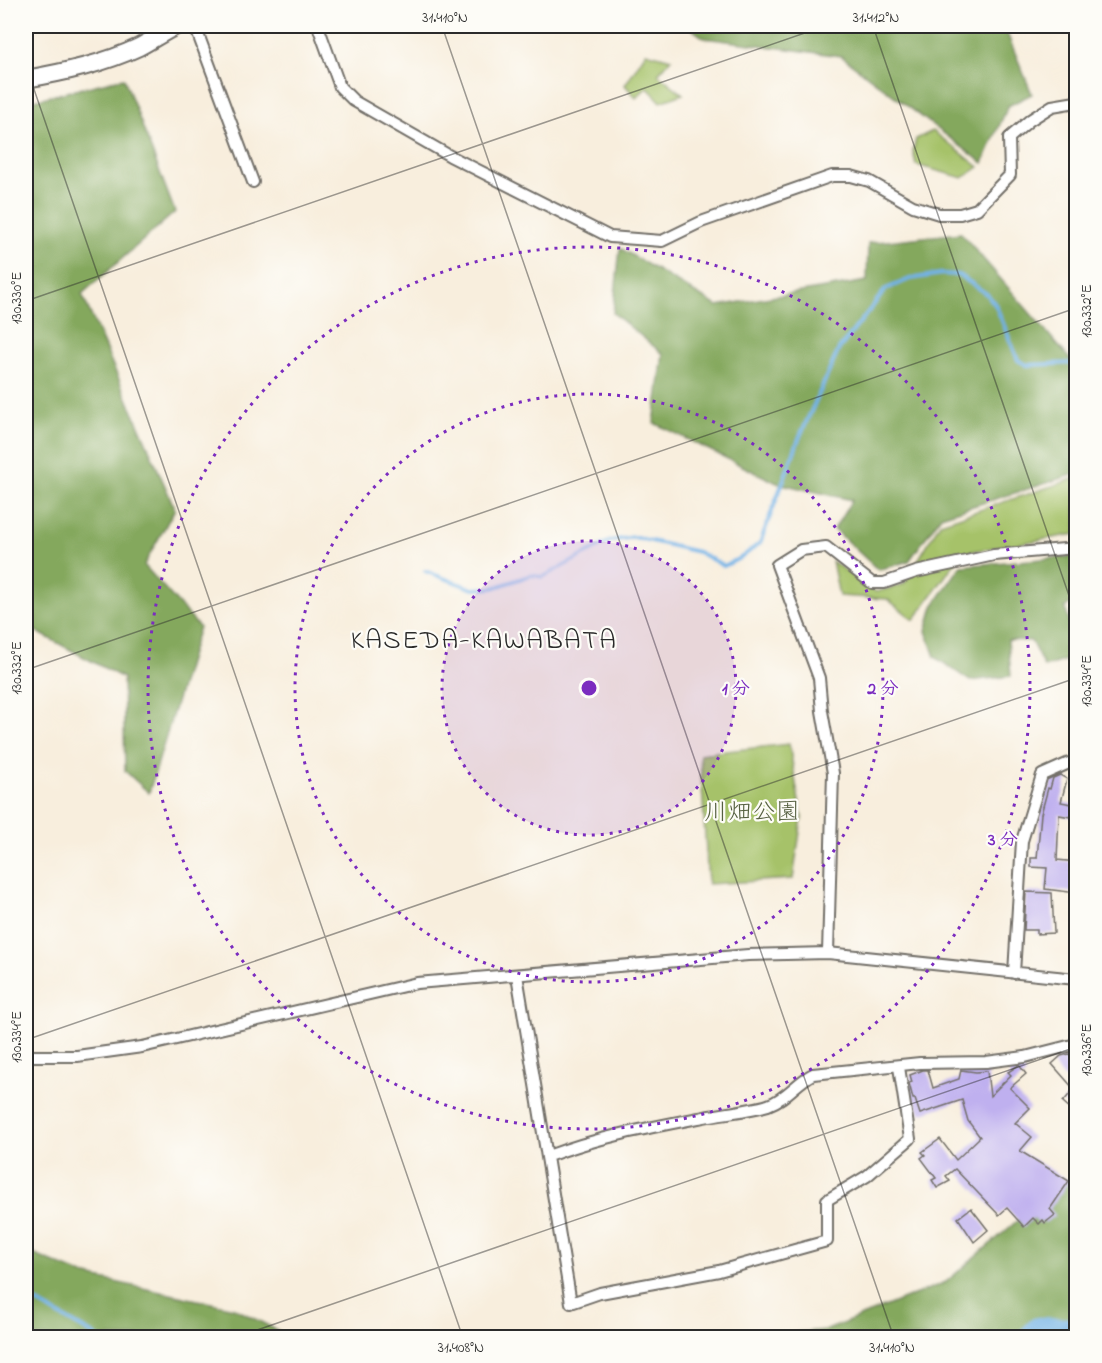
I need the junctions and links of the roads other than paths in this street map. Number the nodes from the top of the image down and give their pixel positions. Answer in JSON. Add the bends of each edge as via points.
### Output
{"nodes":[{"id":1,"x":176,"y":26,"type":"edge"},
{"id":2,"x":195,"y":26,"type":"edge"},
{"id":3,"x":318,"y":26,"type":"edge"},
{"id":4,"x":26,"y":79,"type":"edge"},
{"id":5,"x":1077,"y":102,"type":"edge"},
{"id":6,"x":253,"y":182,"type":"dead end"},
{"id":7,"x":1077,"y":548,"type":"edge"},
{"id":8,"x":1077,"y":765,"type":"edge"},
{"id":9,"x":828,"y":953,"type":"junction"},
{"id":10,"x":1014,"y":973,"type":"junction"},
{"id":11,"x":517,"y":975,"type":"junction"},
{"id":12,"x":1077,"y":979,"type":"edge"},
{"id":13,"x":1077,"y":1044,"type":"edge"},
{"id":14,"x":26,"y":1056,"type":"edge"},
{"id":15,"x":899,"y":1067,"type":"junction"},
{"id":16,"x":548,"y":1156,"type":"junction"}],
"edges":[{"from":1,"to":4,"type":"main road","via":[[109,59]]},
{"from":2,"to":6,"type":"street"},
{"from":3,"to":5,"type":"street","via":[[340,87],[354,101],[450,156],[610,237],[662,241],[701,222],[832,176],[869,181],[913,206],[939,214],[960,214],[977,209],[1010,175],[1009,138],[1052,106]]},
{"from":7,"to":9,"type":"street","via":[[994,555],[884,583],[872,583],[826,547],[801,550],[777,565],[819,678],[833,773]]},
{"from":8,"to":10,"type":"street","via":[[1069,763],[1042,775],[1022,841]]},
{"from":9,"to":10,"type":"street"},
{"from":9,"to":11,"type":"street","via":[[748,955]]},
{"from":10,"to":12,"type":"street"},
{"from":11,"to":14,"type":"street","via":[[417,983],[113,1052]]},
{"from":11,"to":16,"type":"street"},
{"from":13,"to":15,"type":"street","via":[[1002,1060]]},
{"from":15,"to":16,"type":"street","via":[[813,1074],[768,1105],[580,1144]]},
{"from":15,"to":16,"type":"street","via":[[910,1139],[867,1176],[828,1200],[827,1241],[719,1271],[600,1293],[571,1304]]}]}
